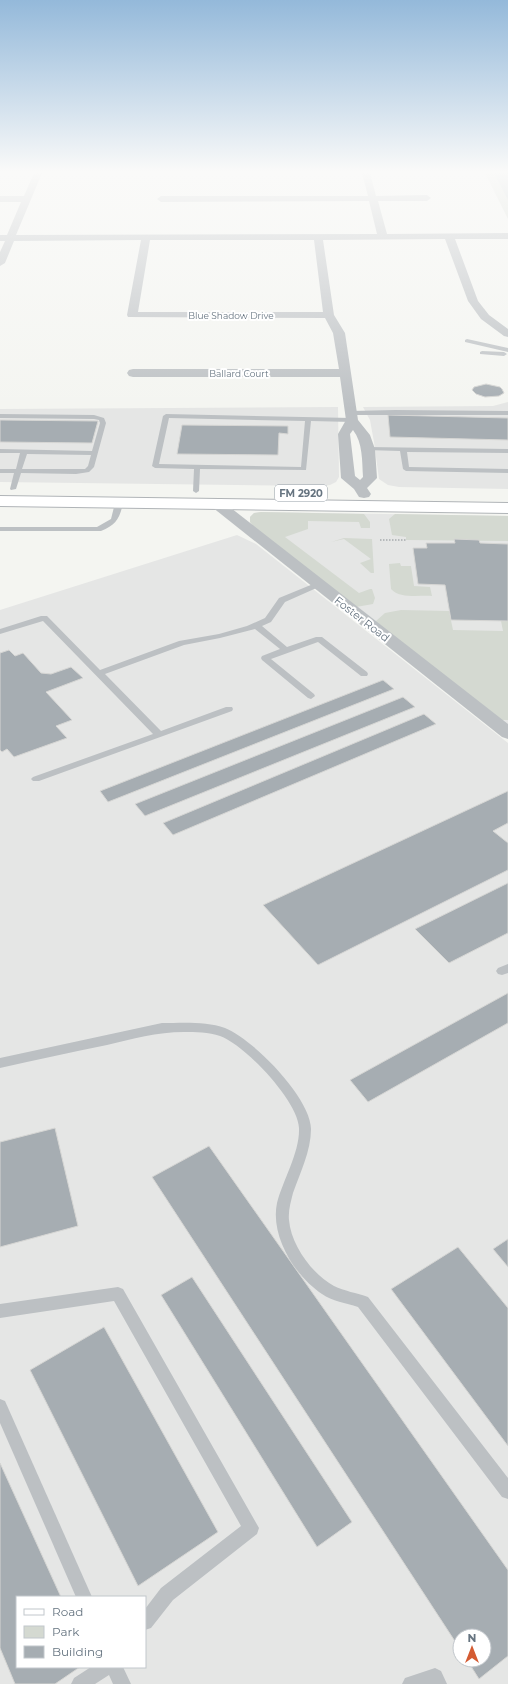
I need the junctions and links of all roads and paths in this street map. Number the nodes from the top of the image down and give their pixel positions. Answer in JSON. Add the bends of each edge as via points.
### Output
{"nodes":[{"id":1,"x":5,"y":252,"type":"edge"},
{"id":2,"x":143,"y":252,"type":"edge"},
{"id":3,"x":320,"y":252,"type":"edge"},
{"id":4,"x":455,"y":252,"type":"edge"},
{"id":5,"x":0,"y":263,"type":"edge"},
{"id":6,"x":329,"y":314,"type":"junction"},
{"id":7,"x":508,"y":334,"type":"edge"},
{"id":8,"x":467,"y":341,"type":"dead end"},
{"id":9,"x":508,"y":350,"type":"edge"},
{"id":10,"x":482,"y":354,"type":"dead end"},
{"id":11,"x":508,"y":354,"type":"edge"},
{"id":12,"x":133,"y":373,"type":"dead end"},
{"id":13,"x":345,"y":373,"type":"junction"},
{"id":14,"x":508,"y":413,"type":"edge"},
{"id":15,"x":0,"y":416,"type":"edge"},
{"id":16,"x":351,"y":417,"type":"junction"},
{"id":17,"x":308,"y":420,"type":"junction"},
{"id":18,"x":368,"y":449,"type":"junction"},
{"id":19,"x":403,"y":450,"type":"junction"},
{"id":20,"x":0,"y":451,"type":"edge"},
{"id":21,"x":508,"y":451,"type":"edge"},
{"id":22,"x":24,"y":452,"type":"junction"},
{"id":23,"x":94,"y":453,"type":"junction"},
{"id":24,"x":197,"y":467,"type":"junction"},
{"id":25,"x":0,"y":471,"type":"edge"},
{"id":26,"x":508,"y":471,"type":"edge"},
{"id":27,"x":17,"y":472,"type":"junction"},
{"id":28,"x":6,"y":489,"type":"edge"},
{"id":29,"x":196,"y":491,"type":"junction"},
{"id":30,"x":362,"y":491,"type":"junction"},
{"id":31,"x":508,"y":496,"type":"edge"},
{"id":32,"x":0,"y":501,"type":"edge"},
{"id":33,"x":119,"y":503,"type":"junction"},
{"id":34,"x":217,"y":504,"type":"junction"},
{"id":35,"x":508,"y":508,"type":"edge"},
{"id":36,"x":0,"y":529,"type":"edge"},
{"id":37,"x":380,"y":540,"type":"dead end"},
{"id":38,"x":406,"y":540,"type":"dead end"},
{"id":39,"x":318,"y":584,"type":"junction"},
{"id":40,"x":256,"y":625,"type":"junction"},
{"id":41,"x":0,"y":632,"type":"edge"},
{"id":42,"x":286,"y":650,"type":"junction"},
{"id":43,"x":99,"y":673,"type":"junction"},
{"id":44,"x":364,"y":674,"type":"dead end"},
{"id":45,"x":311,"y":696,"type":"dead end"},
{"id":46,"x":229,"y":709,"type":"dead end"},
{"id":47,"x":508,"y":733,"type":"edge"},
{"id":48,"x":159,"y":736,"type":"junction"},
{"id":49,"x":36,"y":779,"type":"dead end"},
{"id":50,"x":0,"y":1063,"type":"edge"},
{"id":51,"x":0,"y":1311,"type":"edge"},
{"id":52,"x":0,"y":1406,"type":"edge"},
{"id":53,"x":508,"y":1491,"type":"edge"},
{"id":54,"x":84,"y":1596,"type":"edge"},
{"id":55,"x":146,"y":1621,"type":"edge"},
{"id":56,"x":104,"y":1668,"type":"edge"},
{"id":57,"x":114,"y":1668,"type":"edge"},
{"id":58,"x":80,"y":1684,"type":"edge"},
{"id":59,"x":122,"y":1684,"type":"edge"},
{"id":60,"x":411,"y":1684,"type":"edge"},
{"id":61,"x":438,"y":1684,"type":"edge"}],
"edges":[{"from":1,"to":5,"type":"street"},
{"from":2,"to":6,"type":"street","name":"Blue Shadow Drive","via":[[132,315]]},
{"from":3,"to":6,"type":"street"},
{"from":4,"to":7,"type":"street","via":[[474,301],[485,317]]},
{"from":6,"to":13,"type":"street","via":[[339,333]]},
{"from":8,"to":9,"type":"lane"},
{"from":10,"to":11,"type":"lane"},
{"from":12,"to":13,"type":"street","name":"Ballard Court"},
{"from":13,"to":16,"type":"street"},
{"from":14,"to":16,"type":"lane","via":[[395,412]]},
{"from":15,"to":23,"type":"lane","via":[[102,419]]},
{"from":16,"to":17,"type":"lane"},
{"from":16,"to":18,"type":"street","via":[[364,435]]},
{"from":16,"to":30,"type":"street","via":[[344,434],[348,478]]},
{"from":17,"to":24,"type":"lane","via":[[304,469]]},
{"from":17,"to":24,"type":"lane","via":[[166,416],[155,466]]},
{"from":18,"to":19,"type":"lane"},
{"from":18,"to":30,"type":"street","via":[[370,478]]},
{"from":19,"to":21,"type":"lane"},
{"from":19,"to":26,"type":"lane","via":[[406,470]]},
{"from":20,"to":22,"type":"lane"},
{"from":22,"to":23,"type":"lane"},
{"from":22,"to":27,"type":"lane"},
{"from":23,"to":27,"type":"lane","via":[[91,467],[87,471]]},
{"from":24,"to":29,"type":"lane"},
{"from":25,"to":27,"type":"lane"},
{"from":27,"to":28,"type":"lane"},
{"from":28,"to":29,"type":"main road","name":"FM 2920","number":"FM 2920"},
{"from":29,"to":30,"type":"main road","name":"FM 2920","number":"FM 2920"},
{"from":30,"to":31,"type":"main road","name":"FM 2920","number":"FM 2920"},
{"from":32,"to":33,"type":"main road","name":"FM 2920","number":"FM 2920"},
{"from":33,"to":34,"type":"main road","name":"FM 2920","number":"FM 2920"},
{"from":33,"to":36,"type":"lane","via":[[116,519],[110,525],[98,529]]},
{"from":34,"to":35,"type":"main road","name":"FM 2920","number":"FM 2920"},
{"from":34,"to":39,"type":"street","name":"Foster Road"},
{"from":37,"to":38,"type":"path"},
{"from":39,"to":40,"type":"lane","via":[[282,600],[268,620]]},
{"from":39,"to":47,"type":"street","name":"Foster Road"},
{"from":40,"to":42,"type":"lane"},
{"from":40,"to":43,"type":"lane","via":[[220,636],[182,643]]},
{"from":41,"to":43,"type":"lane","via":[[44,618]]},
{"from":42,"to":44,"type":"lane","via":[[319,639]]},
{"from":42,"to":45,"type":"lane","via":[[265,658]]},
{"from":43,"to":48,"type":"lane"},
{"from":46,"to":48,"type":"lane"},
{"from":48,"to":49,"type":"lane"},
{"from":50,"to":53,"type":"lane","via":[[162,1028],[204,1028],[224,1032],[239,1041],[262,1061],[292,1096],[305,1119],[304,1138],[281,1220],[296,1256],[313,1278],[328,1290],[363,1302]]},
{"from":51,"to":55,"type":"lane","via":[[118,1294],[251,1528],[167,1594]]},
{"from":52,"to":54,"type":"lane"},
{"from":56,"to":58,"type":"lane"},
{"from":57,"to":59,"type":"lane"},
{"from":60,"to":61,"type":"lane","via":[[435,1677]]}]}
